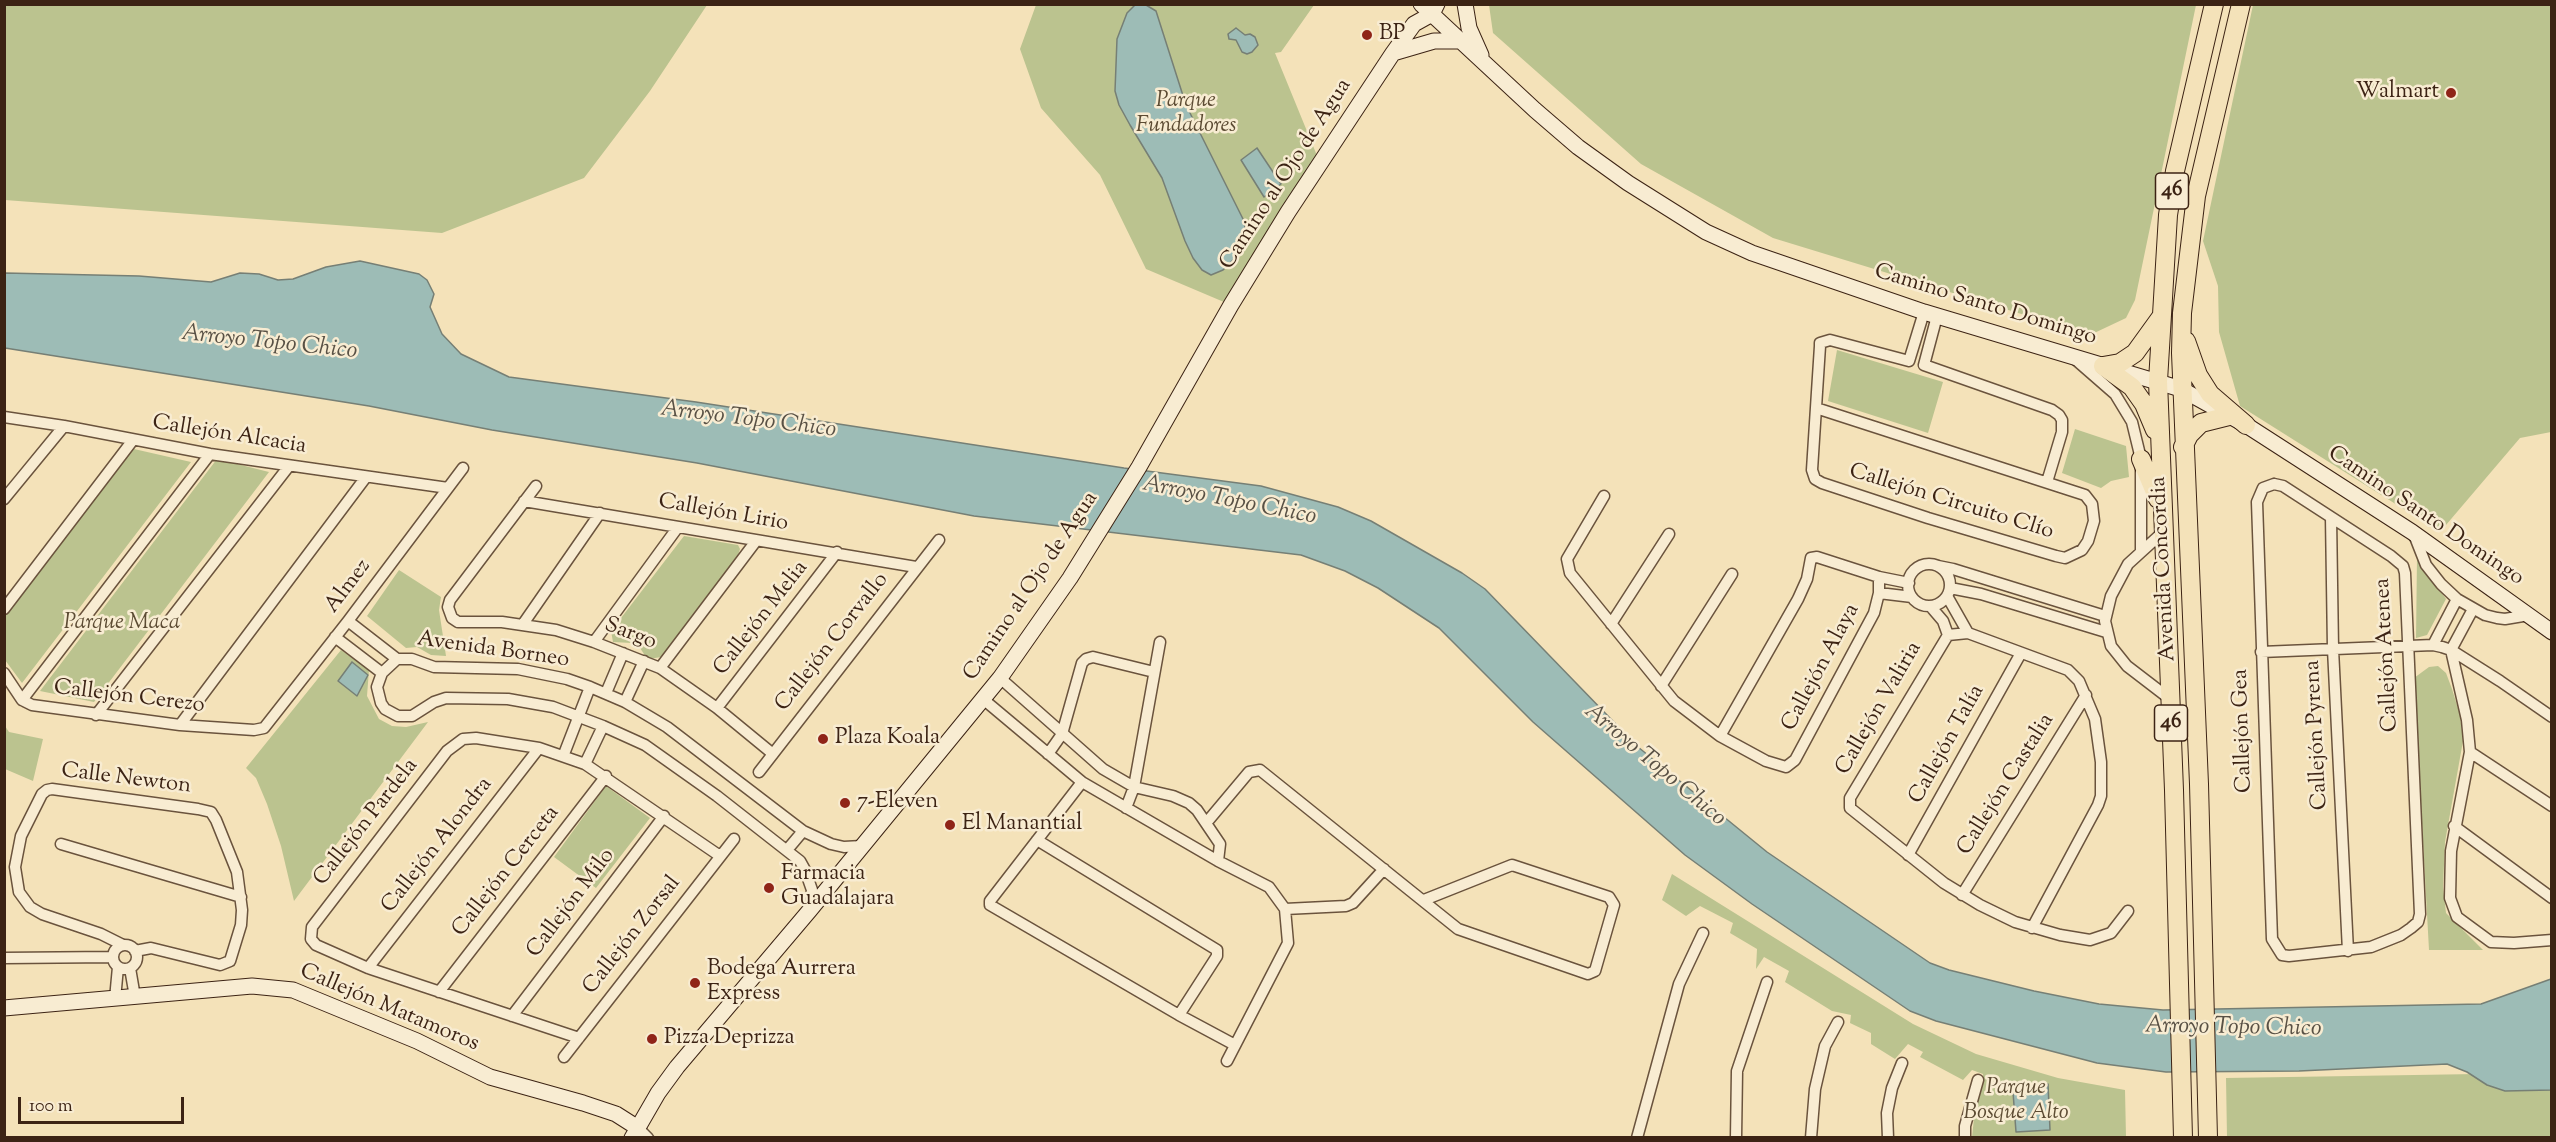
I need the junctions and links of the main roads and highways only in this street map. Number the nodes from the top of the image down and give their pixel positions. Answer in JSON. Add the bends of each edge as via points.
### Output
{"nodes":[{"id":1,"x":2214,"y":4,"type":"edge"},
{"id":2,"x":2241,"y":4,"type":"edge"},
{"id":3,"x":2164,"y":290,"type":"junction"},
{"id":4,"x":2162,"y":316,"type":"junction"},
{"id":5,"x":2182,"y":319,"type":"junction"},
{"id":6,"x":2170,"y":385,"type":"junction"},
{"id":7,"x":2229,"y":416,"type":"road end"},
{"id":8,"x":2246,"y":425,"type":"road end"},
{"id":9,"x":2160,"y":443,"type":"junction"},
{"id":10,"x":2184,"y":447,"type":"junction"},
{"id":11,"x":2141,"y":459,"type":"road end"},
{"id":12,"x":2185,"y":484,"type":"junction"},
{"id":13,"x":2161,"y":508,"type":"junction"},
{"id":14,"x":2183,"y":1137,"type":"edge"},
{"id":15,"x":2208,"y":1137,"type":"edge"}],
"edges":[{"from":1,"to":3,"type":"main road","name":"Avenida Concordia","number":"46","via":[[2175,171]]},
{"from":2,"to":5,"type":"main road","name":"Avenida Concordia","number":"46","via":[[2202,167]]},
{"from":3,"to":4,"type":"main road","name":"Avenida Concordia","number":"46"},
{"from":3,"to":6,"type":"main road"},
{"from":4,"to":6,"type":"main road","name":"Avenida Concordia","number":"46"},
{"from":4,"to":9,"type":"main road","via":[[2135,353],[2120,363],[2103,366],[2138,395]]},
{"from":5,"to":6,"type":"main road","name":"Avenida Concordia","number":"46"},
{"from":5,"to":8,"type":"main road","via":[[2188,351],[2204,384],[2217,401]]},
{"from":6,"to":9,"type":"main road","name":"Avenida Concordia","number":"46"},
{"from":6,"to":10,"type":"main road","name":"Avenida Concordia","number":"46"},
{"from":6,"to":12,"type":"main road","via":[[2176,466]]},
{"from":7,"to":10,"type":"main road","via":[[2201,423]]},
{"from":9,"to":13,"type":"main road","name":"Avenida Concordia","number":"46"},
{"from":10,"to":12,"type":"main road","name":"Avenida Concordia","number":"46"},
{"from":11,"to":13,"type":"main road"},
{"from":12,"to":15,"type":"main road","name":"Avenida Concordia","number":"46","via":[[2199,784]]},
{"from":13,"to":14,"type":"main road","name":"Avenida Concordia","number":"46"}]}
